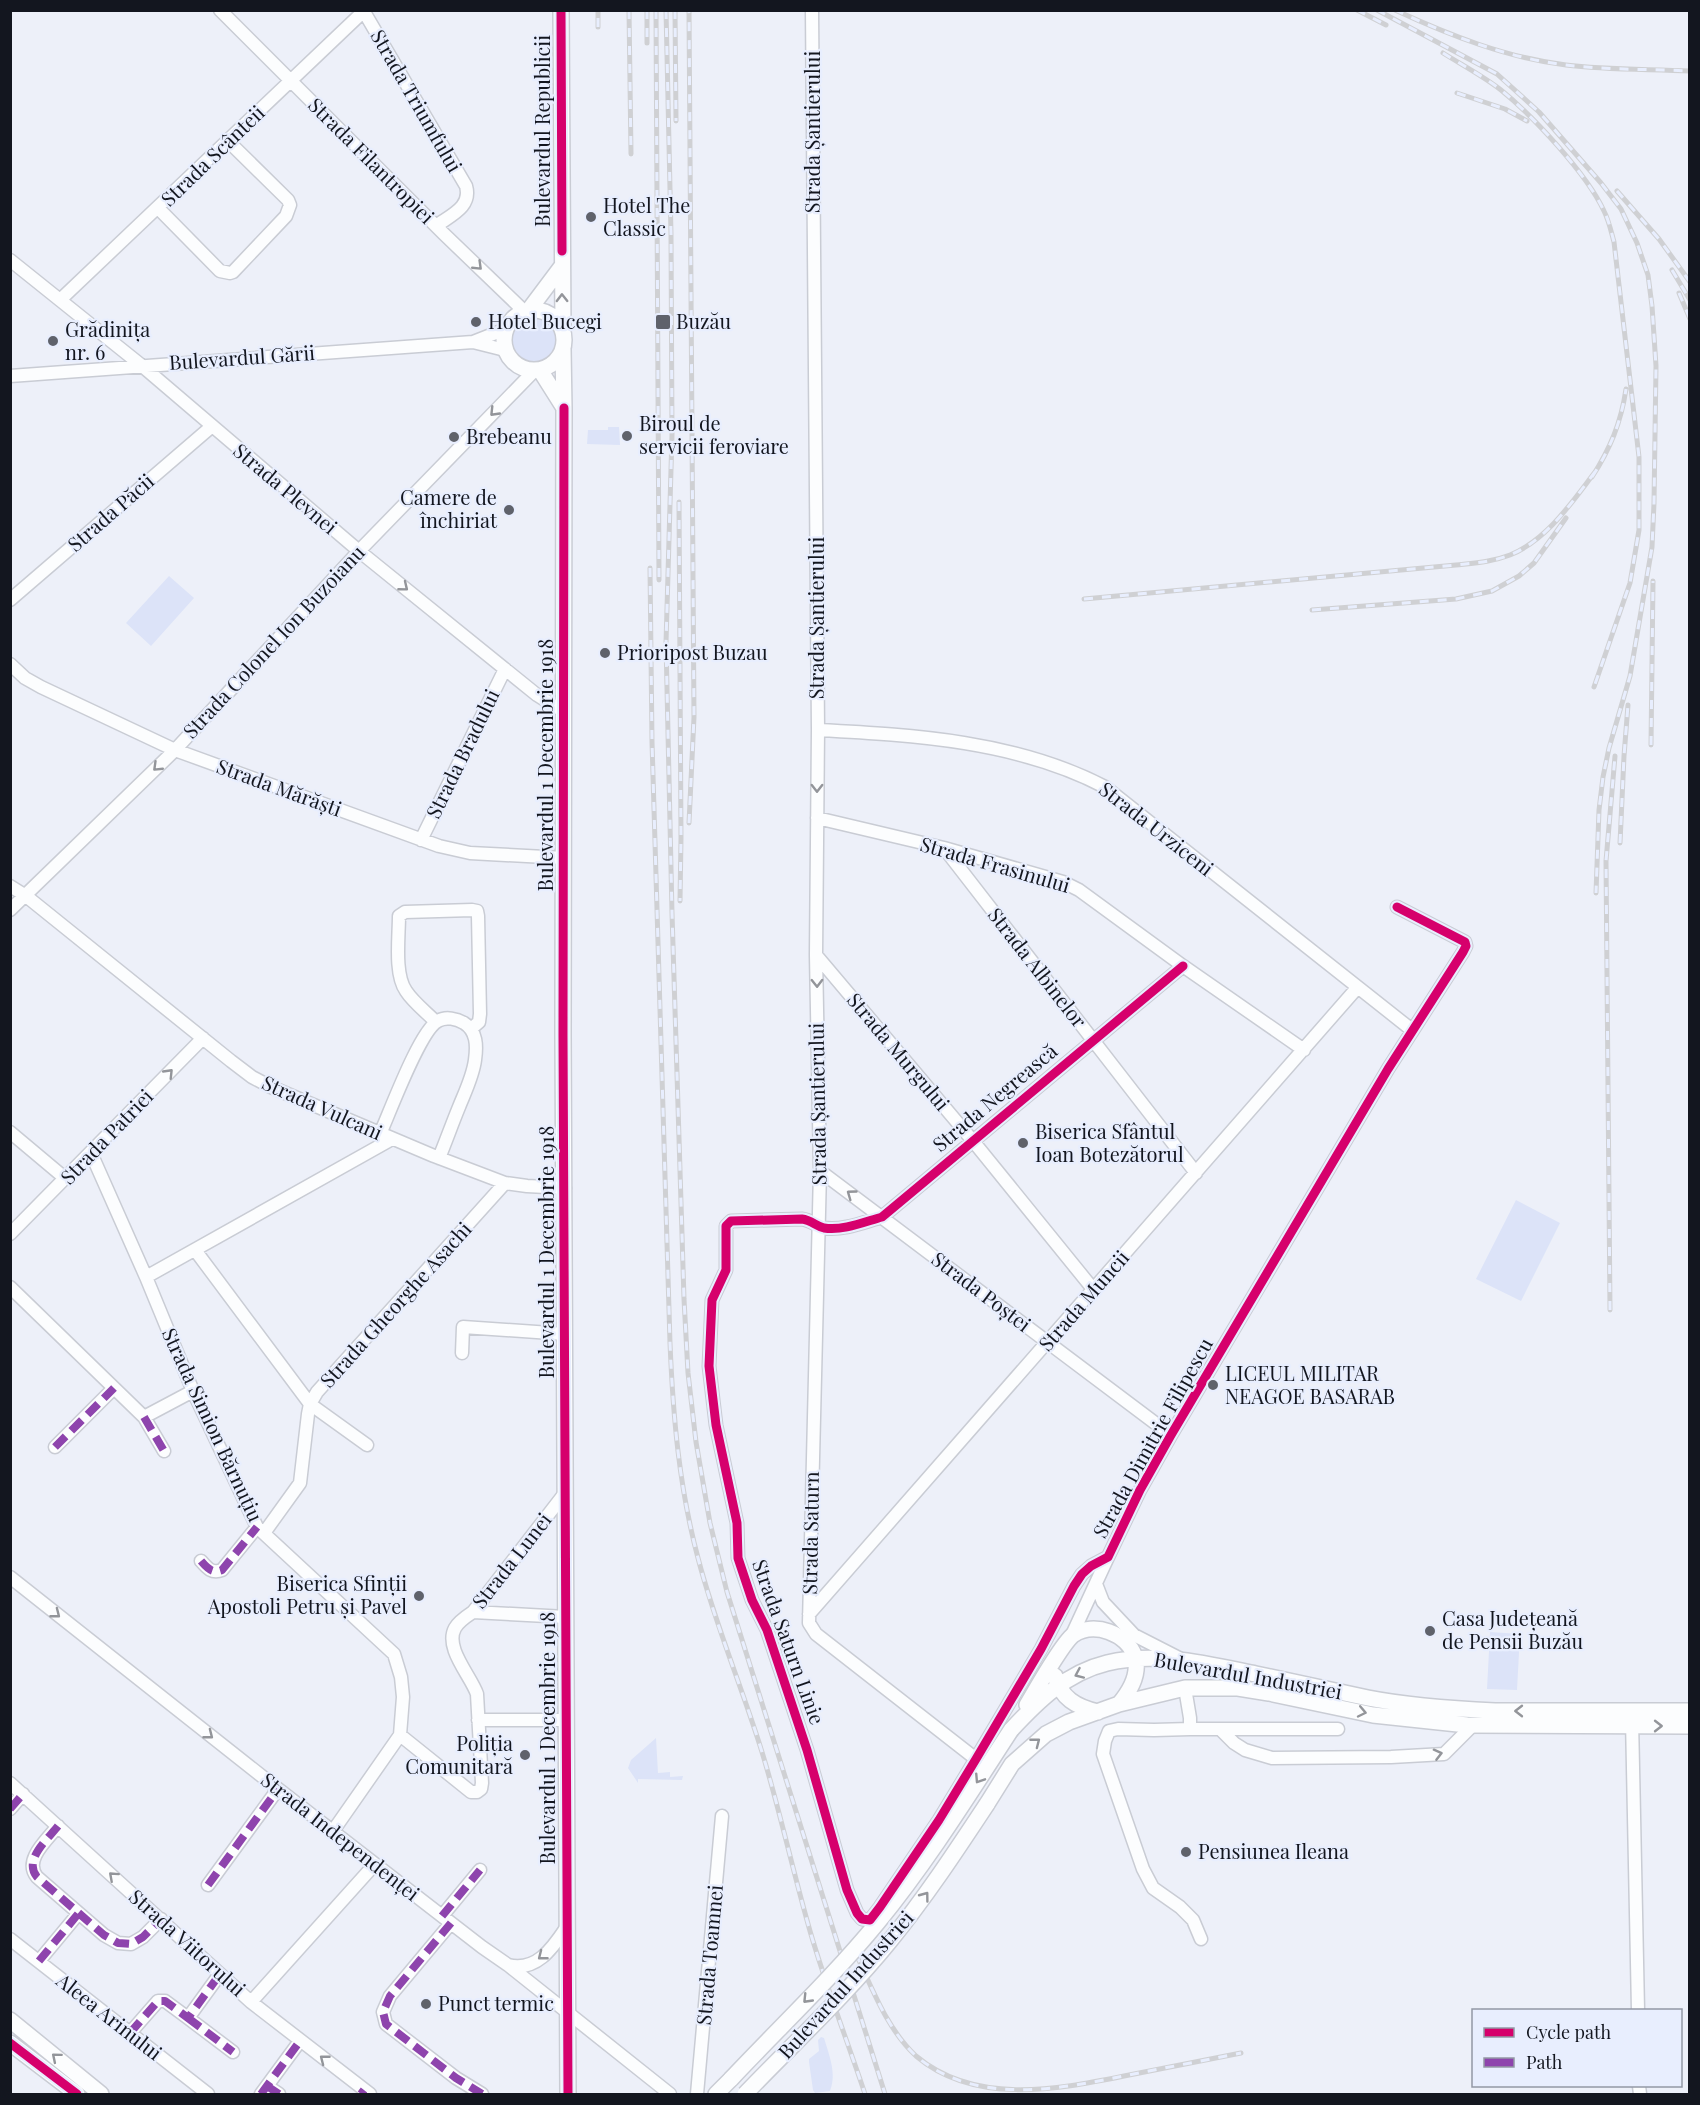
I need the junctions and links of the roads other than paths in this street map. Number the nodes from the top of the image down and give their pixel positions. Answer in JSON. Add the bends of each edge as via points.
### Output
{"nodes":[{"id":1,"x":220,"y":10,"type":"edge"},
{"id":2,"x":561,"y":10,"type":"edge"},
{"id":3,"x":812,"y":10,"type":"edge"},
{"id":4,"x":364,"y":11,"type":"edge"},
{"id":5,"x":290,"y":81,"type":"junction"},
{"id":6,"x":228,"y":141,"type":"junction"},
{"id":7,"x":158,"y":208,"type":"junction"},
{"id":8,"x":436,"y":226,"type":"junction"},
{"id":9,"x":10,"y":260,"type":"edge"},
{"id":10,"x":562,"y":266,"type":"junction"},
{"id":11,"x":60,"y":300,"type":"junction"},
{"id":12,"x":527,"y":310,"type":"junction"},
{"id":13,"x":506,"y":329,"type":"junction"},
{"id":14,"x":563,"y":330,"type":"junction"},
{"id":15,"x":473,"y":342,"type":"junction"},
{"id":16,"x":563,"y":349,"type":"junction"},
{"id":17,"x":505,"y":350,"type":"junction"},
{"id":18,"x":141,"y":365,"type":"junction"},
{"id":19,"x":537,"y":370,"type":"junction"},
{"id":20,"x":10,"y":375,"type":"edge"},
{"id":21,"x":564,"y":408,"type":"junction"},
{"id":22,"x":211,"y":427,"type":"junction"},
{"id":23,"x":359,"y":551,"type":"junction"},
{"id":24,"x":10,"y":600,"type":"edge"},
{"id":25,"x":10,"y":664,"type":"edge"},
{"id":26,"x":505,"y":669,"type":"junction"},
{"id":27,"x":564,"y":712,"type":"junction"},
{"id":28,"x":818,"y":730,"type":"junction"},
{"id":29,"x":175,"y":750,"type":"junction"},
{"id":30,"x":817,"y":818,"type":"junction"},
{"id":31,"x":420,"y":840,"type":"junction"},
{"id":32,"x":944,"y":848,"type":"junction"},
{"id":33,"x":564,"y":858,"type":"junction"},
{"id":34,"x":10,"y":886,"type":"edge"},
{"id":35,"x":26,"y":896,"type":"junction"},
{"id":36,"x":1397,"y":907,"type":"dead end"},
{"id":37,"x":10,"y":910,"type":"edge"},
{"id":38,"x":816,"y":955,"type":"junction"},
{"id":39,"x":1183,"y":966,"type":"junction"},
{"id":40,"x":1357,"y":988,"type":"junction"},
{"id":41,"x":436,"y":1022,"type":"junction"},
{"id":42,"x":472,"y":1028,"type":"junction"},
{"id":43,"x":1412,"y":1030,"type":"junction"},
{"id":44,"x":203,"y":1038,"type":"junction"},
{"id":45,"x":1093,"y":1040,"type":"junction"},
{"id":46,"x":1304,"y":1050,"type":"junction"},
{"id":47,"x":10,"y":1132,"type":"edge"},
{"id":48,"x":386,"y":1136,"type":"junction"},
{"id":49,"x":973,"y":1141,"type":"junction"},
{"id":50,"x":91,"y":1153,"type":"junction"},
{"id":51,"x":439,"y":1158,"type":"junction"},
{"id":52,"x":819,"y":1171,"type":"junction"},
{"id":53,"x":1196,"y":1173,"type":"junction"},
{"id":54,"x":66,"y":1179,"type":"junction"},
{"id":55,"x":506,"y":1183,"type":"junction"},
{"id":56,"x":565,"y":1188,"type":"junction"},
{"id":57,"x":882,"y":1217,"type":"junction"},
{"id":58,"x":819,"y":1226,"type":"junction"},
{"id":59,"x":10,"y":1234,"type":"edge"},
{"id":60,"x":195,"y":1250,"type":"junction"},
{"id":61,"x":726,"y":1270,"type":"joint"},
{"id":62,"x":146,"y":1277,"type":"junction"},
{"id":63,"x":10,"y":1287,"type":"edge"},
{"id":64,"x":1093,"y":1289,"type":"junction"},
{"id":65,"x":566,"y":1334,"type":"junction"},
{"id":66,"x":1048,"y":1343,"type":"junction"},
{"id":67,"x":462,"y":1353,"type":"dead end"},
{"id":68,"x":114,"y":1388,"type":"junction"},
{"id":69,"x":193,"y":1391,"type":"junction"},
{"id":70,"x":310,"y":1404,"type":"junction"},
{"id":71,"x":144,"y":1417,"type":"junction"},
{"id":72,"x":1171,"y":1435,"type":"junction"},
{"id":73,"x":367,"y":1445,"type":"dead end"},
{"id":74,"x":55,"y":1447,"type":"dead end"},
{"id":75,"x":164,"y":1451,"type":"dead end"},
{"id":76,"x":566,"y":1493,"type":"junction"},
{"id":77,"x":261,"y":1530,"type":"junction"},
{"id":78,"x":1108,"y":1557,"type":"junction"},
{"id":79,"x":201,"y":1562,"type":"dead end"},
{"id":80,"x":10,"y":1577,"type":"edge"},
{"id":81,"x":1096,"y":1584,"type":"junction"},
{"id":82,"x":473,"y":1612,"type":"junction"},
{"id":83,"x":1113,"y":1613,"type":"junction"},
{"id":84,"x":809,"y":1614,"type":"junction"},
{"id":85,"x":566,"y":1617,"type":"junction"},
{"id":86,"x":1071,"y":1637,"type":"junction"},
{"id":87,"x":1125,"y":1642,"type":"junction"},
{"id":88,"x":1056,"y":1659,"type":"junction"},
{"id":89,"x":1135,"y":1659,"type":"junction"},
{"id":90,"x":1186,"y":1661,"type":"junction"},
{"id":91,"x":1058,"y":1685,"type":"junction"},
{"id":92,"x":1185,"y":1688,"type":"junction"},
{"id":93,"x":1119,"y":1704,"type":"junction"},
{"id":94,"x":1689,"y":1711,"type":"edge"},
{"id":95,"x":1098,"y":1712,"type":"junction"},
{"id":96,"x":1632,"y":1719,"type":"junction"},
{"id":97,"x":478,"y":1720,"type":"junction"},
{"id":98,"x":567,"y":1720,"type":"junction"},
{"id":99,"x":1473,"y":1725,"type":"junction"},
{"id":100,"x":1689,"y":1726,"type":"edge"},
{"id":101,"x":1190,"y":1729,"type":"junction"},
{"id":102,"x":1338,"y":1729,"type":"dead end"},
{"id":103,"x":1011,"y":1730,"type":"junction"},
{"id":104,"x":1221,"y":1730,"type":"junction"},
{"id":105,"x":400,"y":1735,"type":"junction"},
{"id":106,"x":976,"y":1759,"type":"junction"},
{"id":107,"x":10,"y":1783,"type":"edge"},
{"id":108,"x":278,"y":1789,"type":"junction"},
{"id":109,"x":23,"y":1794,"type":"junction"},
{"id":110,"x":10,"y":1809,"type":"edge"},
{"id":111,"x":722,"y":1816,"type":"dead end"},
{"id":112,"x":58,"y":1826,"type":"junction"},
{"id":113,"x":333,"y":1831,"type":"junction"},
{"id":114,"x":375,"y":1864,"type":"junction"},
{"id":115,"x":480,"y":1870,"type":"dead end"},
{"id":116,"x":208,"y":1885,"type":"dead end"},
{"id":117,"x":78,"y":1914,"type":"junction"},
{"id":118,"x":859,"y":1916,"type":"joint"},
{"id":119,"x":161,"y":1919,"type":"junction"},
{"id":120,"x":446,"y":1920,"type":"junction"},
{"id":121,"x":566,"y":1928,"type":"junction"},
{"id":122,"x":10,"y":1939,"type":"edge"},
{"id":123,"x":1201,"y":1939,"type":"dead end"},
{"id":124,"x":39,"y":1961,"type":"junction"},
{"id":125,"x":508,"y":1965,"type":"junction"},
{"id":126,"x":220,"y":1974,"type":"junction"},
{"id":127,"x":252,"y":2002,"type":"junction"},
{"id":128,"x":1638,"y":2009,"type":"edge"},
{"id":129,"x":567,"y":2013,"type":"junction"},
{"id":130,"x":188,"y":2018,"type":"junction"},
{"id":131,"x":10,"y":2020,"type":"edge"},
{"id":132,"x":130,"y":2033,"type":"junction"},
{"id":133,"x":300,"y":2041,"type":"junction"},
{"id":134,"x":10,"y":2043,"type":"edge"},
{"id":135,"x":233,"y":2052,"type":"dead end"},
{"id":136,"x":264,"y":2090,"type":"edge"},
{"id":137,"x":365,"y":2093,"type":"edge"},
{"id":138,"x":77,"y":2094,"type":"edge"},
{"id":139,"x":101,"y":2094,"type":"edge"},
{"id":140,"x":208,"y":2094,"type":"edge"},
{"id":141,"x":279,"y":2094,"type":"edge"},
{"id":142,"x":482,"y":2094,"type":"edge"},
{"id":143,"x":568,"y":2094,"type":"edge"},
{"id":144,"x":670,"y":2094,"type":"edge"},
{"id":145,"x":697,"y":2094,"type":"edge"},
{"id":146,"x":716,"y":2094,"type":"edge"},
{"id":147,"x":745,"y":2094,"type":"edge"}],
"edges":[{"from":1,"to":5,"type":"street","name":"Strada Filantropiei"},
{"from":2,"to":10,"type":"main road","name":"Bulevardul Republicii"},
{"from":3,"to":28,"type":"street","name":"Strada Șantierului"},
{"from":4,"to":5,"type":"street","name":"Strada Scânteii"},
{"from":4,"to":8,"type":"street","name":"Strada Triumfului","via":[[463,180],[468,198],[463,207]]},
{"from":5,"to":6,"type":"street","name":"Strada Scânteii"},
{"from":5,"to":8,"type":"street","name":"Strada Filantropiei"},
{"from":6,"to":7,"type":"street","name":"Strada Scânteii"},
{"from":6,"to":7,"type":"street","via":[[288,200],[290,208],[233,272],[220,272]]},
{"from":7,"to":11,"type":"street","name":"Strada Scânteii"},
{"from":8,"to":12,"type":"street","name":"Strada Filantropiei","one_way":true},
{"from":9,"to":11,"type":"street","name":"Strada Plevnei"},
{"from":10,"to":12,"type":"main road"},
{"from":14,"to":10,"type":"main road","name":"Bulevardul Republicii","one_way":true},
{"from":11,"to":18,"type":"street","name":"Strada Plevnei"},
{"from":12,"to":13,"type":"main road","via":[[510,321]]},
{"from":12,"to":14,"type":"main road","via":[[549,314]]},
{"from":13,"to":15,"type":"street","name":"Bulevardul Gării"},
{"from":13,"to":17,"type":"main road"},
{"from":14,"to":16,"type":"main road"},
{"from":15,"to":17,"type":"street","name":"Bulevardul Gării"},
{"from":15,"to":18,"type":"street","name":"Bulevardul Gării"},
{"from":16,"to":19,"type":"main road","via":[[554,362]]},
{"from":16,"to":21,"type":"main road","name":"Bulevardul 1 Decembrie 1918"},
{"from":17,"to":19,"type":"main road","via":[[514,363]]},
{"from":18,"to":20,"type":"street","name":"Bulevardul Gării"},
{"from":18,"to":22,"type":"street","name":"Strada Plevnei"},
{"from":19,"to":21,"type":"main road"},
{"from":19,"to":23,"type":"street","name":"Strada Colonel Ion Buzoianu","one_way":true},
{"from":21,"to":27,"type":"main road","name":"Bulevardul 1 Decembrie 1918"},
{"from":22,"to":23,"type":"street","name":"Strada Plevnei"},
{"from":22,"to":24,"type":"street","name":"Strada Păcii"},
{"from":23,"to":26,"type":"street","name":"Strada Plevnei","one_way":true},
{"from":23,"to":29,"type":"street","name":"Strada Colonel Ion Buzoianu"},
{"from":25,"to":29,"type":"street","name":"Strada Mărăști","via":[[41,687]]},
{"from":26,"to":27,"type":"street","name":"Strada Plevnei"},
{"from":26,"to":31,"type":"street","name":"Strada Bradului"},
{"from":27,"to":33,"type":"main road","name":"Bulevardul 1 Decembrie 1918"},
{"from":28,"to":30,"type":"street","name":"Strada Șantierului","one_way":true},
{"from":28,"to":40,"type":"street","name":"Strada Urziceni","via":[[962,742],[1047,762],[1091,780],[1105,787]]},
{"from":29,"to":31,"type":"street","name":"Strada Mărăști"},
{"from":29,"to":35,"type":"street","name":"Strada Colonel Ion Buzoianu","one_way":true},
{"from":30,"to":32,"type":"street","name":"Strada Frasinului"},
{"from":30,"to":38,"type":"street","name":"Strada Șantierului"},
{"from":31,"to":33,"type":"street","name":"Strada Mărăști","via":[[470,854]]},
{"from":32,"to":39,"type":"street","name":"Strada Frasinului","via":[[1063,882]]},
{"from":32,"to":45,"type":"street","name":"Strada Albinelor"},
{"from":33,"to":56,"type":"main road","name":"Bulevardul 1 Decembrie 1918"},
{"from":34,"to":35,"type":"street","name":"Strada Vulcani"},
{"from":35,"to":37,"type":"street","name":"Strada Colonel Ion Buzoianu"},
{"from":35,"to":44,"type":"street","name":"Strada Vulcani"},
{"from":36,"to":43,"type":"street","name":"Strada Dimitrie Filipescu","via":[[1466,946]]},
{"from":38,"to":49,"type":"street","name":"Strada Murgului"},
{"from":38,"to":52,"type":"street","name":"Strada Șantierului","one_way":true},
{"from":39,"to":45,"type":"street","name":"Strada Negrească"},
{"from":39,"to":46,"type":"street","name":"Strada Frasinului"},
{"from":40,"to":43,"type":"street","name":"Strada Urziceni"},
{"from":40,"to":46,"type":"street","name":"Strada Muncii"},
{"from":41,"to":42,"type":"street","via":[[453,1019]]},
{"from":41,"to":42,"type":"street","via":[[401,982],[399,916],[405,912],[472,910],[478,916],[480,1014],[479,1022]]},
{"from":41,"to":48,"type":"street","via":[[416,1054]]},
{"from":42,"to":51,"type":"street","via":[[476,1046],[471,1078]]},
{"from":43,"to":72,"type":"street","name":"Strada Dimitrie Filipescu"},
{"from":44,"to":48,"type":"street","name":"Strada Vulcani","via":[[252,1077]]},
{"from":50,"to":44,"type":"street","name":"Strada Patriei","one_way":true},
{"from":45,"to":49,"type":"street","name":"Strada Negrească"},
{"from":45,"to":53,"type":"street","name":"Strada Albinelor"},
{"from":46,"to":53,"type":"street","name":"Strada Muncii"},
{"from":47,"to":54,"type":"street"},
{"from":48,"to":51,"type":"street","name":"Strada Vulcani"},
{"from":48,"to":60,"type":"street"},
{"from":49,"to":57,"type":"street","name":"Strada Negrească"},
{"from":49,"to":64,"type":"street","name":"Strada Murgului"},
{"from":50,"to":54,"type":"street","name":"Strada Patriei"},
{"from":50,"to":62,"type":"street","name":"Strada Simion Bărnuțiu"},
{"from":51,"to":55,"type":"street","name":"Strada Vulcani"},
{"from":57,"to":52,"type":"street","name":"Strada Poștei","one_way":true},
{"from":52,"to":58,"type":"street","name":"Strada Șantierului"},
{"from":53,"to":64,"type":"street","name":"Strada Muncii"},
{"from":54,"to":59,"type":"street","name":"Strada Patriei"},
{"from":55,"to":56,"type":"street","name":"Strada Vulcani"},
{"from":55,"to":70,"type":"street","name":"Strada Gheorghe Asachi"},
{"from":56,"to":65,"type":"main road","name":"Bulevardul 1 Decembrie 1918"},
{"from":57,"to":58,"type":"street","name":"Strada Negrească","via":[[840,1228]]},
{"from":57,"to":66,"type":"street","name":"Strada Poștei"},
{"from":58,"to":61,"type":"street","name":"Strada Negrească","via":[[802,1219],[731,1221],[726,1226]]},
{"from":58,"to":84,"type":"street","name":"Strada Saturn"},
{"from":60,"to":62,"type":"street"},
{"from":60,"to":70,"type":"street"},
{"from":61,"to":118,"type":"street","name":"Strada Saturn Linie","via":[[712,1300],[709,1366],[716,1425],[737,1522],[738,1558],[767,1630],[847,1890]]},
{"from":62,"to":69,"type":"street","name":"Strada Simion Bărnuțiu"},
{"from":63,"to":68,"type":"street"},
{"from":64,"to":66,"type":"street","name":"Strada Muncii"},
{"from":65,"to":67,"type":"street","via":[[463,1327]]},
{"from":65,"to":76,"type":"main road","name":"Bulevardul 1 Decembrie 1918"},
{"from":66,"to":72,"type":"street","name":"Strada Poștei"},
{"from":66,"to":84,"type":"street","name":"Strada Muncii"},
{"from":68,"to":71,"type":"street"},
{"from":68,"to":74,"type":"street"},
{"from":69,"to":71,"type":"street"},
{"from":69,"to":77,"type":"street","name":"Strada Simion Bărnuțiu","via":[[248,1511]]},
{"from":70,"to":73,"type":"street"},
{"from":70,"to":77,"type":"street","name":"Strada Gheorghe Asachi","via":[[300,1483]]},
{"from":71,"to":75,"type":"street"},
{"from":72,"to":78,"type":"street","name":"Strada Dimitrie Filipescu"},
{"from":76,"to":82,"type":"street","name":"Strada Lunei"},
{"from":76,"to":85,"type":"main road","name":"Bulevardul 1 Decembrie 1918"},
{"from":77,"to":79,"type":"street","name":"Strada Gheorghe Asachi","via":[[222,1570],[208,1569]]},
{"from":77,"to":105,"type":"street","name":"Strada Simion Bărnuțiu","via":[[394,1654],[403,1696]]},
{"from":78,"to":81,"type":"street"},
{"from":78,"to":106,"type":"street","name":"Strada Dimitrie Filipescu","via":[[1091,1566],[1074,1586]]},
{"from":80,"to":108,"type":"street","name":"Strada Independenței","one_way":true},
{"from":81,"to":83,"type":"street","via":[[1103,1602]]},
{"from":81,"to":86,"type":"street"},
{"from":82,"to":85,"type":"street"},
{"from":82,"to":97,"type":"street","name":"Strada Lunei","via":[[453,1633],[456,1655],[477,1694]]},
{"from":83,"to":87,"type":"street"},
{"from":83,"to":90,"type":"street","via":[[1140,1639]]},
{"from":84,"to":106,"type":"street","name":"Strada Saturn","via":[[816,1634]]},
{"from":85,"to":98,"type":"main road","name":"Bulevardul 1 Decembrie 1918"},
{"from":86,"to":87,"type":"main road","via":[[1088,1629],[1100,1629]]},
{"from":86,"to":88,"type":"main road"},
{"from":87,"to":89,"type":"main road"},
{"from":88,"to":91,"type":"main road"},
{"from":88,"to":103,"type":"main road"},
{"from":89,"to":90,"type":"main road","name":"Bulevardul Industriei"},
{"from":89,"to":91,"type":"main road","name":"Bulevardul Industriei","one_way":true,"via":[[1098,1666]]},
{"from":89,"to":93,"type":"main road","via":[[1133,1683]]},
{"from":96,"to":90,"type":"main road","name":"Bulevardul Industriei","one_way":true,"via":[[1495,1711],[1371,1698]]},
{"from":91,"to":95,"type":"main road","via":[[1071,1702]]},
{"from":91,"to":103,"type":"main road","name":"Bulevardul Industriei"},
{"from":92,"to":93,"type":"main road","name":"Bulevardul Industriei"},
{"from":92,"to":99,"type":"main road","name":"Bulevardul Industriei","one_way":true,"via":[[1238,1688],[1373,1715]]},
{"from":92,"to":101,"type":"street"},
{"from":93,"to":95,"type":"main road","name":"Bulevardul Industriei"},
{"from":94,"to":96,"type":"main road","name":"Bulevardul Industriei"},
{"from":147,"to":95,"type":"main road","name":"Bulevardul Industriei","one_way":true,"bridge":true,"via":[[888,1944],[944,1869],[1012,1764],[1046,1734]]},
{"from":96,"to":99,"type":"main road","name":"Bulevardul Industriei"},
{"from":96,"to":100,"type":"main road","name":"Bulevardul Industriei","one_way":true},
{"from":96,"to":128,"type":"street"},
{"from":97,"to":98,"type":"street"},
{"from":97,"to":105,"type":"street","via":[[482,1783],[477,1792],[471,1792]]},
{"from":98,"to":121,"type":"main road","name":"Bulevardul 1 Decembrie 1918"},
{"from":104,"to":99,"type":"street","one_way":true,"via":[[1234,1743],[1272,1758],[1391,1757],[1444,1754]]},
{"from":101,"to":104,"type":"street"},
{"from":101,"to":123,"type":"street","via":[[1109,1731],[1103,1754],[1153,1888],[1193,1920]]},
{"from":102,"to":104,"type":"street"},
{"from":103,"to":146,"type":"main road","name":"Bulevardul Industriei","one_way":true,"bridge":true,"via":[[924,1862],[878,1922]]},
{"from":105,"to":113,"type":"street"},
{"from":106,"to":118,"type":"street","name":"Strada Dimitrie Filipescu","via":[[880,1907],[870,1920]]},
{"from":107,"to":109,"type":"street","name":"Strada Viitorului"},
{"from":108,"to":113,"type":"street","name":"Strada Independenței"},
{"from":108,"to":116,"type":"street"},
{"from":109,"to":110,"type":"street"},
{"from":109,"to":112,"type":"street","name":"Strada Viitorului"},
{"from":111,"to":145,"type":"street","name":"Strada Toamnei"},
{"from":112,"to":117,"type":"street","via":[[34,1857],[32,1872]]},
{"from":119,"to":112,"type":"street","name":"Strada Viitorului","one_way":true},
{"from":113,"to":114,"type":"street","name":"Strada Independenței"},
{"from":114,"to":120,"type":"street","name":"Strada Independenței"},
{"from":114,"to":127,"type":"street"},
{"from":115,"to":120,"type":"street"},
{"from":117,"to":119,"type":"street","via":[[118,1943],[131,1944]]},
{"from":117,"to":124,"type":"street"},
{"from":119,"to":126,"type":"street","name":"Strada Viitorului"},
{"from":120,"to":125,"type":"street","name":"Strada Independenței"},
{"from":120,"to":142,"type":"street","via":[[390,1996],[383,2012],[386,2025]]},
{"from":121,"to":125,"type":"street","one_way":true,"via":[[538,1961],[522,1967]]},
{"from":121,"to":129,"type":"main road","name":"Bulevardul 1 Decembrie 1918"},
{"from":122,"to":124,"type":"street","name":"Aleea Arinului"},
{"from":124,"to":132,"type":"street","name":"Aleea Arinului"},
{"from":125,"to":129,"type":"street","name":"Strada Independenței"},
{"from":126,"to":127,"type":"street","name":"Strada Viitorului"},
{"from":126,"to":130,"type":"street"},
{"from":127,"to":133,"type":"street","name":"Strada Viitorului"},
{"from":129,"to":143,"type":"main road","name":"Bulevardul 1 Decembrie 1918"},
{"from":129,"to":144,"type":"street","name":"Strada Independenței"},
{"from":130,"to":132,"type":"street","via":[[165,2001],[158,2001]]},
{"from":130,"to":135,"type":"street"},
{"from":139,"to":131,"type":"main road","one_way":true},
{"from":132,"to":140,"type":"street","name":"Aleea Arinului"},
{"from":133,"to":136,"type":"street"},
{"from":137,"to":133,"type":"street","name":"Strada Viitorului","one_way":true},
{"from":134,"to":138,"type":"main road"},
{"from":136,"to":141,"type":"street"}]}
